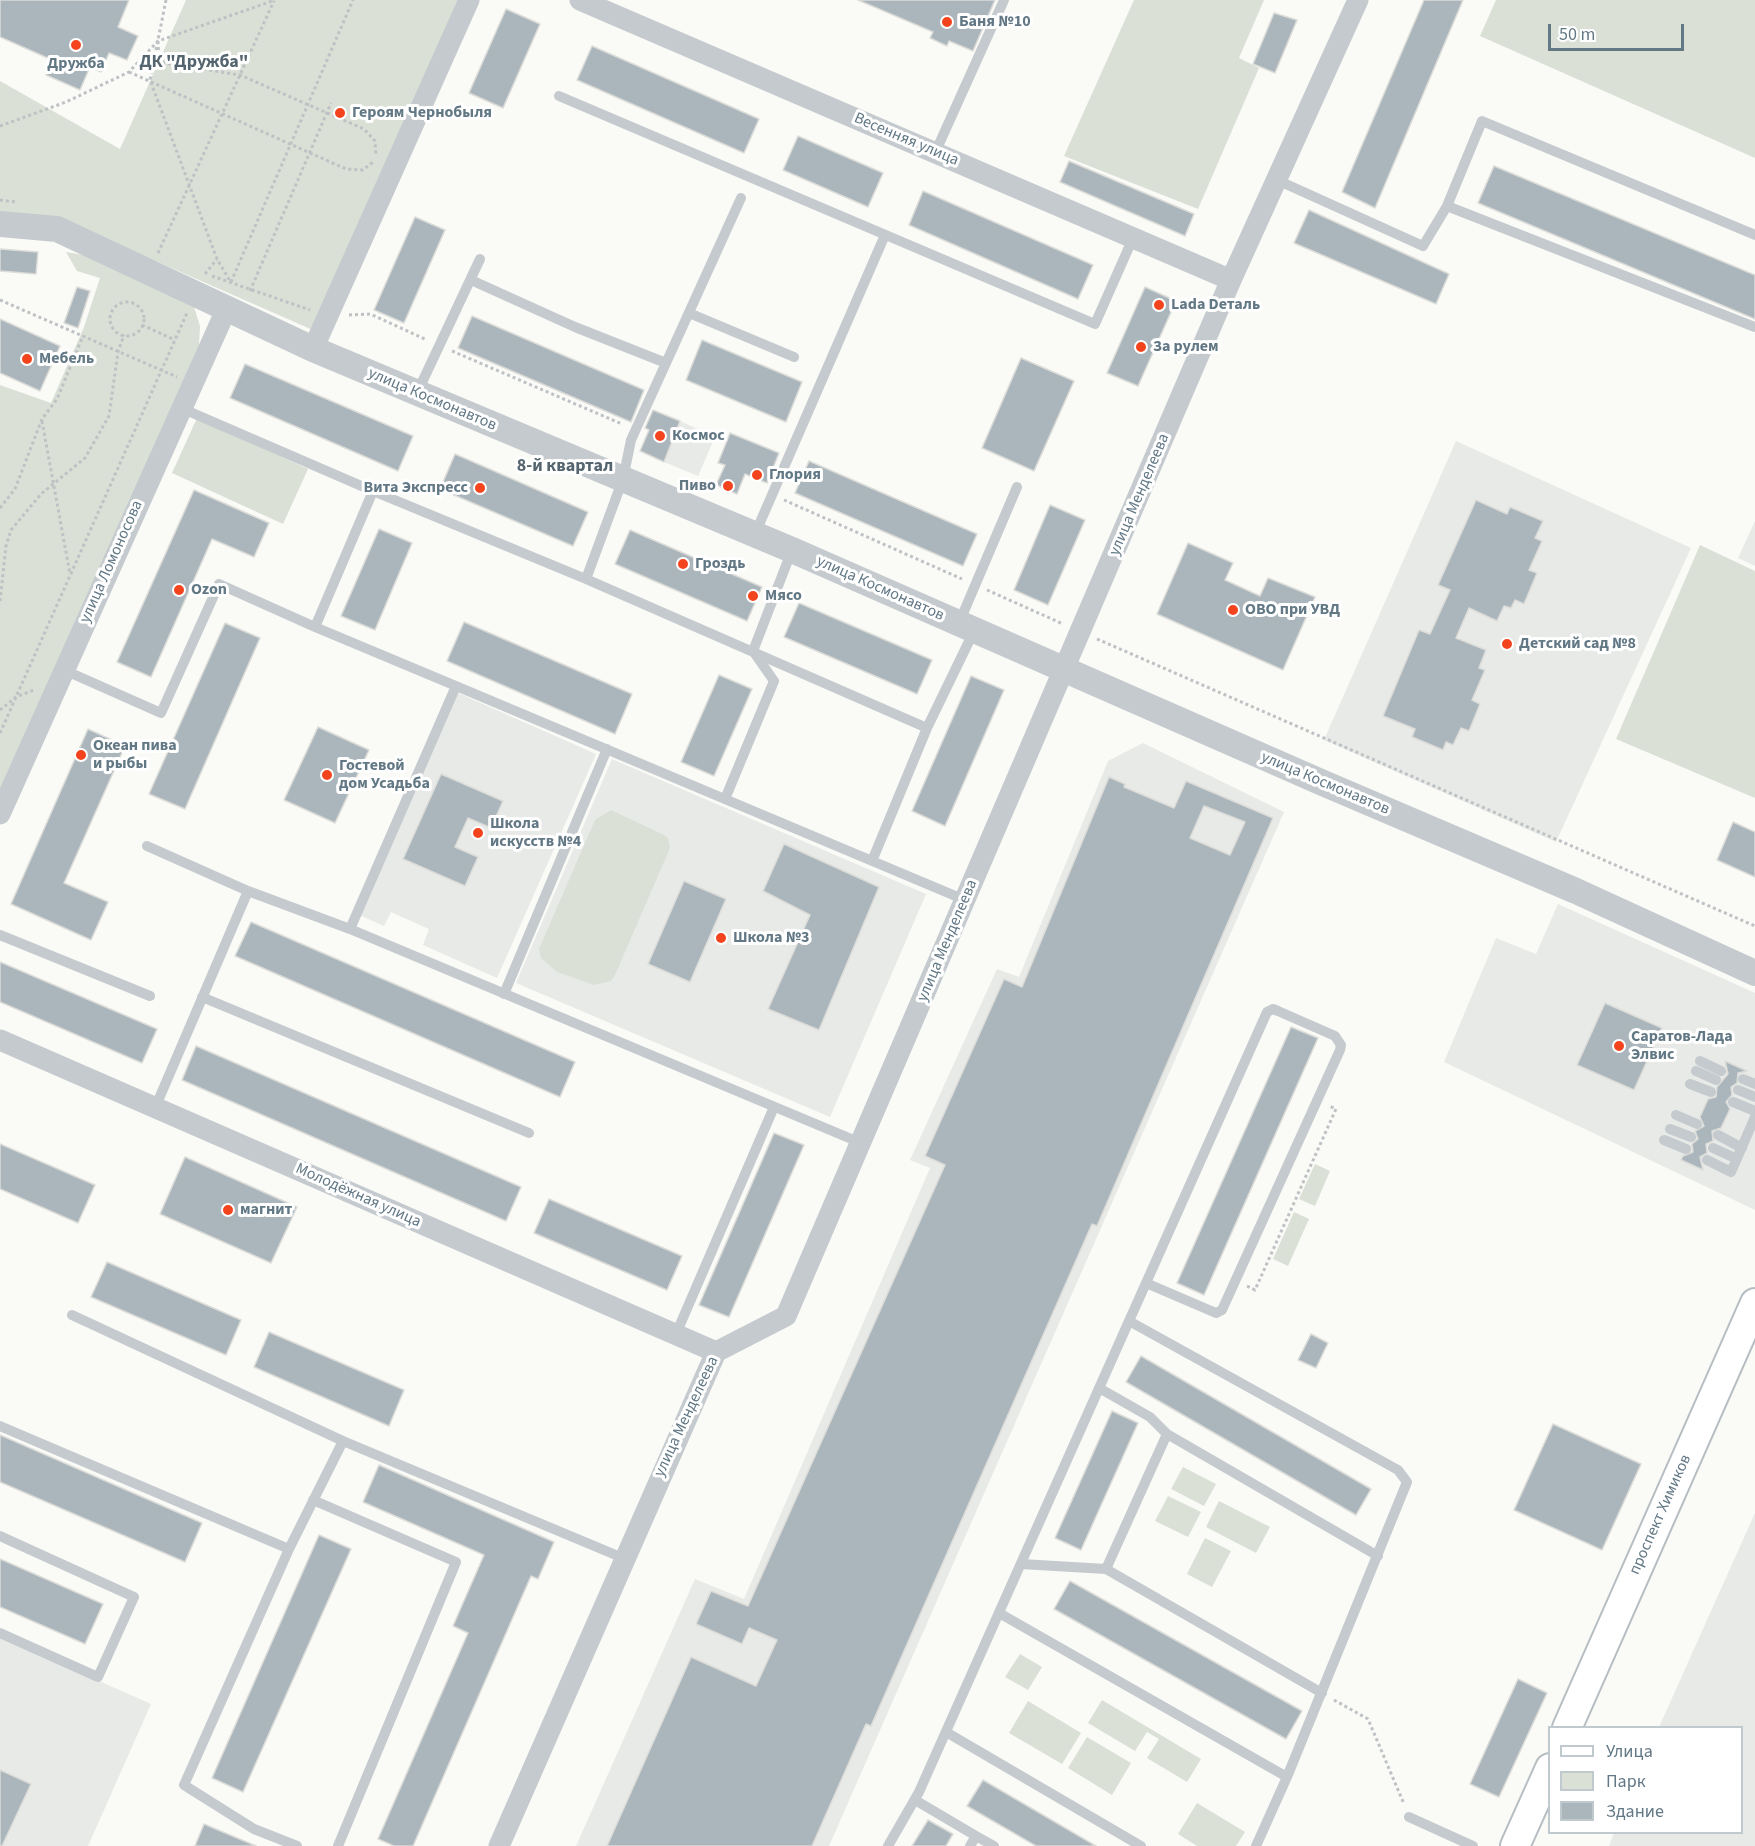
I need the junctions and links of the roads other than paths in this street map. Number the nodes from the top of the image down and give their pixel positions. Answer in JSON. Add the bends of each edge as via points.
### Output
{"nodes":[{"id":1,"x":469,"y":0,"type":"edge"},
{"id":2,"x":580,"y":0,"type":"edge"},
{"id":3,"x":1005,"y":0,"type":"edge"},
{"id":4,"x":1358,"y":0,"type":"edge"},
{"id":5,"x":559,"y":96,"type":"dead end"},
{"id":6,"x":935,"y":153,"type":"junction"},
{"id":7,"x":1277,"y":180,"type":"junction"},
{"id":8,"x":741,"y":198,"type":"dead end"},
{"id":9,"x":1447,"y":206,"type":"junction"},
{"id":10,"x":0,"y":224,"type":"edge"},
{"id":11,"x":1755,"y":234,"type":"edge"},
{"id":12,"x":885,"y":235,"type":"junction"},
{"id":13,"x":1133,"y":238,"type":"junction"},
{"id":14,"x":480,"y":259,"type":"dead end"},
{"id":15,"x":471,"y":280,"type":"junction"},
{"id":16,"x":1231,"y":280,"type":"junction"},
{"id":17,"x":226,"y":310,"type":"junction"},
{"id":18,"x":689,"y":313,"type":"junction"},
{"id":19,"x":1755,"y":327,"type":"edge"},
{"id":20,"x":313,"y":349,"type":"junction"},
{"id":21,"x":794,"y":357,"type":"dead end"},
{"id":22,"x":666,"y":363,"type":"junction"},
{"id":23,"x":417,"y":394,"type":"junction"},
{"id":24,"x":181,"y":408,"type":"junction"},
{"id":25,"x":623,"y":479,"type":"junction"},
{"id":26,"x":1017,"y":487,"type":"dead end"},
{"id":27,"x":373,"y":491,"type":"junction"},
{"id":28,"x":755,"y":534,"type":"junction"},
{"id":29,"x":792,"y":550,"type":"junction"},
{"id":30,"x":586,"y":579,"type":"junction"},
{"id":31,"x":315,"y":627,"type":"junction"},
{"id":32,"x":967,"y":627,"type":"junction"},
{"id":33,"x":753,"y":651,"type":"junction"},
{"id":34,"x":1065,"y":669,"type":"junction"},
{"id":35,"x":62,"y":675,"type":"junction"},
{"id":36,"x":456,"y":686,"type":"junction"},
{"id":37,"x":927,"y":728,"type":"junction"},
{"id":38,"x":607,"y":749,"type":"junction"},
{"id":39,"x":725,"y":799,"type":"junction"},
{"id":40,"x":0,"y":814,"type":"edge"},
{"id":41,"x":147,"y":846,"type":"dead end"},
{"id":42,"x":872,"y":861,"type":"junction"},
{"id":43,"x":248,"y":891,"type":"junction"},
{"id":44,"x":966,"y":900,"type":"junction"},
{"id":45,"x":350,"y":929,"type":"junction"},
{"id":46,"x":0,"y":935,"type":"edge"},
{"id":47,"x":1755,"y":973,"type":"edge"},
{"id":48,"x":504,"y":994,"type":"junction"},
{"id":49,"x":150,"y":996,"type":"dead end"},
{"id":50,"x":202,"y":997,"type":"junction"},
{"id":51,"x":0,"y":1040,"type":"edge"},
{"id":52,"x":1698,"y":1066,"type":"dead end"},
{"id":53,"x":1719,"y":1075,"type":"dead end"},
{"id":54,"x":1743,"y":1079,"type":"dead end"},
{"id":55,"x":1690,"y":1084,"type":"dead end"},
{"id":56,"x":1755,"y":1084,"type":"edge"},
{"id":57,"x":1738,"y":1090,"type":"dead end"},
{"id":58,"x":1711,"y":1092,"type":"dead end"},
{"id":59,"x":1755,"y":1097,"type":"edge"},
{"id":60,"x":1733,"y":1102,"type":"dead end"},
{"id":61,"x":774,"y":1107,"type":"junction"},
{"id":62,"x":155,"y":1108,"type":"junction"},
{"id":63,"x":1755,"y":1111,"type":"edge"},
{"id":64,"x":1676,"y":1115,"type":"dead end"},
{"id":65,"x":1755,"y":1117,"type":"edge"},
{"id":66,"x":1697,"y":1124,"type":"dead end"},
{"id":67,"x":1670,"y":1129,"type":"dead end"},
{"id":68,"x":529,"y":1133,"type":"dead end"},
{"id":69,"x":1718,"y":1135,"type":"dead end"},
{"id":70,"x":1691,"y":1137,"type":"dead end"},
{"id":71,"x":1664,"y":1140,"type":"dead end"},
{"id":72,"x":861,"y":1143,"type":"junction"},
{"id":73,"x":1713,"y":1148,"type":"dead end"},
{"id":74,"x":1742,"y":1148,"type":"junction"},
{"id":75,"x":1686,"y":1149,"type":"dead end"},
{"id":76,"x":1737,"y":1159,"type":"junction"},
{"id":77,"x":1707,"y":1160,"type":"dead end"},
{"id":78,"x":1146,"y":1283,"type":"junction"},
{"id":79,"x":1755,"y":1303,"type":"edge"},
{"id":80,"x":72,"y":1315,"type":"dead end"},
{"id":81,"x":1129,"y":1321,"type":"junction"},
{"id":82,"x":676,"y":1334,"type":"junction"},
{"id":83,"x":716,"y":1352,"type":"junction"},
{"id":84,"x":1099,"y":1388,"type":"junction"},
{"id":85,"x":0,"y":1426,"type":"edge"},
{"id":86,"x":1167,"y":1434,"type":"junction"},
{"id":87,"x":343,"y":1441,"type":"junction"},
{"id":88,"x":313,"y":1500,"type":"junction"},
{"id":89,"x":0,"y":1536,"type":"edge"},
{"id":90,"x":289,"y":1549,"type":"junction"},
{"id":91,"x":1378,"y":1556,"type":"junction"},
{"id":92,"x":623,"y":1558,"type":"junction"},
{"id":93,"x":1021,"y":1563,"type":"junction"},
{"id":94,"x":1106,"y":1569,"type":"junction"},
{"id":95,"x":999,"y":1613,"type":"junction"},
{"id":96,"x":0,"y":1633,"type":"edge"},
{"id":97,"x":1322,"y":1694,"type":"junction"},
{"id":98,"x":1569,"y":1726,"type":"edge"},
{"id":99,"x":946,"y":1732,"type":"junction"},
{"id":100,"x":1548,"y":1772,"type":"edge"},
{"id":101,"x":1287,"y":1777,"type":"junction"},
{"id":102,"x":915,"y":1800,"type":"junction"},
{"id":103,"x":1409,"y":1817,"type":"road end"},
{"id":104,"x":976,"y":1836,"type":"junction"},
{"id":105,"x":297,"y":1846,"type":"edge"},
{"id":106,"x":338,"y":1846,"type":"edge"},
{"id":107,"x":498,"y":1846,"type":"edge"},
{"id":108,"x":888,"y":1846,"type":"edge"},
{"id":109,"x":970,"y":1846,"type":"edge"},
{"id":110,"x":994,"y":1846,"type":"edge"},
{"id":111,"x":1141,"y":1846,"type":"edge"},
{"id":112,"x":1256,"y":1846,"type":"edge"},
{"id":113,"x":1473,"y":1846,"type":"edge"},
{"id":114,"x":1515,"y":1846,"type":"edge"}],
"edges":[{"from":1,"to":20,"type":"street"},
{"from":2,"to":6,"type":"street","name":"Весенняя улица"},
{"from":3,"to":6,"type":"lane"},
{"from":4,"to":7,"type":"street","name":"улица Менделеева"},
{"from":5,"to":12,"type":"lane"},
{"from":6,"to":13,"type":"street","name":"Весенняя улица"},
{"from":7,"to":9,"type":"lane","via":[[1423,246]]},
{"from":7,"to":16,"type":"street","name":"улица Менделеева"},
{"from":8,"to":18,"type":"lane"},
{"from":9,"to":11,"type":"lane","via":[[1482,121]]},
{"from":9,"to":19,"type":"lane"},
{"from":10,"to":17,"type":"street","name":"улица Космонавтов","via":[[57,230]]},
{"from":12,"to":13,"type":"lane","via":[[1095,324]]},
{"from":12,"to":28,"type":"lane"},
{"from":13,"to":16,"type":"street","name":"Весенняя улица"},
{"from":14,"to":15,"type":"lane"},
{"from":15,"to":22,"type":"lane"},
{"from":15,"to":23,"type":"lane"},
{"from":16,"to":34,"type":"street","name":"улица Менделеева"},
{"from":17,"to":20,"type":"street","name":"улица Космонавтов"},
{"from":17,"to":24,"type":"street","name":"улица Ломоносова"},
{"from":18,"to":21,"type":"lane"},
{"from":18,"to":22,"type":"lane"},
{"from":20,"to":23,"type":"street","name":"улица Космонавтов"},
{"from":22,"to":25,"type":"lane","via":[[631,440]]},
{"from":23,"to":25,"type":"street","name":"улица Космонавтов"},
{"from":24,"to":27,"type":"lane"},
{"from":24,"to":35,"type":"street","name":"улица Ломоносова"},
{"from":25,"to":28,"type":"street","name":"улица Космонавтов"},
{"from":25,"to":30,"type":"lane"},
{"from":26,"to":32,"type":"lane","via":[[976,585]]},
{"from":27,"to":30,"type":"lane"},
{"from":27,"to":31,"type":"lane"},
{"from":28,"to":29,"type":"street","name":"улица Космонавтов"},
{"from":29,"to":32,"type":"street","name":"улица Космонавтов"},
{"from":29,"to":33,"type":"lane"},
{"from":30,"to":33,"type":"lane"},
{"from":31,"to":35,"type":"lane","via":[[219,584],[161,713]]},
{"from":31,"to":36,"type":"lane"},
{"from":32,"to":34,"type":"street","name":"улица Космонавтов"},
{"from":32,"to":37,"type":"lane"},
{"from":33,"to":37,"type":"lane"},
{"from":33,"to":39,"type":"lane","via":[[774,681]]},
{"from":34,"to":44,"type":"street","name":"улица Менделеева"},
{"from":34,"to":47,"type":"street","name":"улица Космонавтов"},
{"from":35,"to":40,"type":"street","name":"улица Ломоносова"},
{"from":36,"to":38,"type":"lane"},
{"from":36,"to":45,"type":"lane"},
{"from":37,"to":42,"type":"lane"},
{"from":38,"to":39,"type":"lane"},
{"from":38,"to":48,"type":"lane"},
{"from":39,"to":42,"type":"lane"},
{"from":41,"to":43,"type":"lane"},
{"from":42,"to":44,"type":"lane"},
{"from":43,"to":45,"type":"lane"},
{"from":43,"to":50,"type":"lane"},
{"from":44,"to":72,"type":"street","name":"улица Менделеева"},
{"from":45,"to":48,"type":"lane"},
{"from":46,"to":49,"type":"lane"},
{"from":48,"to":61,"type":"lane"},
{"from":50,"to":62,"type":"lane"},
{"from":50,"to":68,"type":"lane"},
{"from":51,"to":62,"type":"street","name":"Молодёжная улица"},
{"from":52,"to":53,"type":"lane"},
{"from":54,"to":56,"type":"lane"},
{"from":55,"to":58,"type":"lane"},
{"from":57,"to":59,"type":"lane"},
{"from":60,"to":63,"type":"lane"},
{"from":61,"to":72,"type":"lane"},
{"from":61,"to":82,"type":"lane"},
{"from":62,"to":82,"type":"street","name":"Молодёжная улица"},
{"from":64,"to":66,"type":"lane"},
{"from":65,"to":74,"type":"lane"},
{"from":67,"to":70,"type":"lane"},
{"from":69,"to":74,"type":"lane"},
{"from":71,"to":75,"type":"lane"},
{"from":72,"to":83,"type":"street","name":"улица Менделеева","via":[[786,1316]]},
{"from":73,"to":76,"type":"lane"},
{"from":74,"to":76,"type":"lane"},
{"from":76,"to":77,"type":"lane","via":[[1731,1172]]},
{"from":78,"to":78,"type":"lane","via":[[1267,1011],[1278,1011],[1340,1040],[1340,1050],[1228,1302],[1216,1313]]},
{"from":78,"to":81,"type":"lane"},
{"from":79,"to":98,"type":"main road","name":"проспект Химиков"},
{"from":80,"to":87,"type":"lane"},
{"from":81,"to":84,"type":"lane"},
{"from":81,"to":91,"type":"lane","via":[[1404,1475],[1405,1491]]},
{"from":82,"to":83,"type":"street","name":"Молодёжная улица"},
{"from":83,"to":92,"type":"street","name":"улица Менделеева"},
{"from":84,"to":86,"type":"lane","via":[[1150,1417]]},
{"from":84,"to":93,"type":"lane"},
{"from":85,"to":90,"type":"lane"},
{"from":86,"to":91,"type":"lane"},
{"from":86,"to":94,"type":"lane"},
{"from":87,"to":88,"type":"lane"},
{"from":87,"to":92,"type":"lane"},
{"from":88,"to":90,"type":"lane"},
{"from":88,"to":106,"type":"lane","via":[[456,1562]]},
{"from":89,"to":96,"type":"lane","via":[[134,1597],[98,1677]]},
{"from":90,"to":105,"type":"lane","via":[[184,1785],[254,1829]]},
{"from":91,"to":97,"type":"lane"},
{"from":92,"to":107,"type":"street","name":"улица Менделеева"},
{"from":93,"to":94,"type":"lane"},
{"from":93,"to":95,"type":"lane"},
{"from":94,"to":97,"type":"lane"},
{"from":95,"to":99,"type":"lane"},
{"from":95,"to":101,"type":"lane"},
{"from":97,"to":101,"type":"lane"},
{"from":99,"to":102,"type":"lane"},
{"from":99,"to":111,"type":"lane"},
{"from":100,"to":114,"type":"main road"},
{"from":101,"to":112,"type":"lane"},
{"from":102,"to":104,"type":"lane"},
{"from":102,"to":108,"type":"lane"},
{"from":103,"to":113,"type":"lane"},
{"from":104,"to":109,"type":"lane"},
{"from":104,"to":110,"type":"lane"}]}
